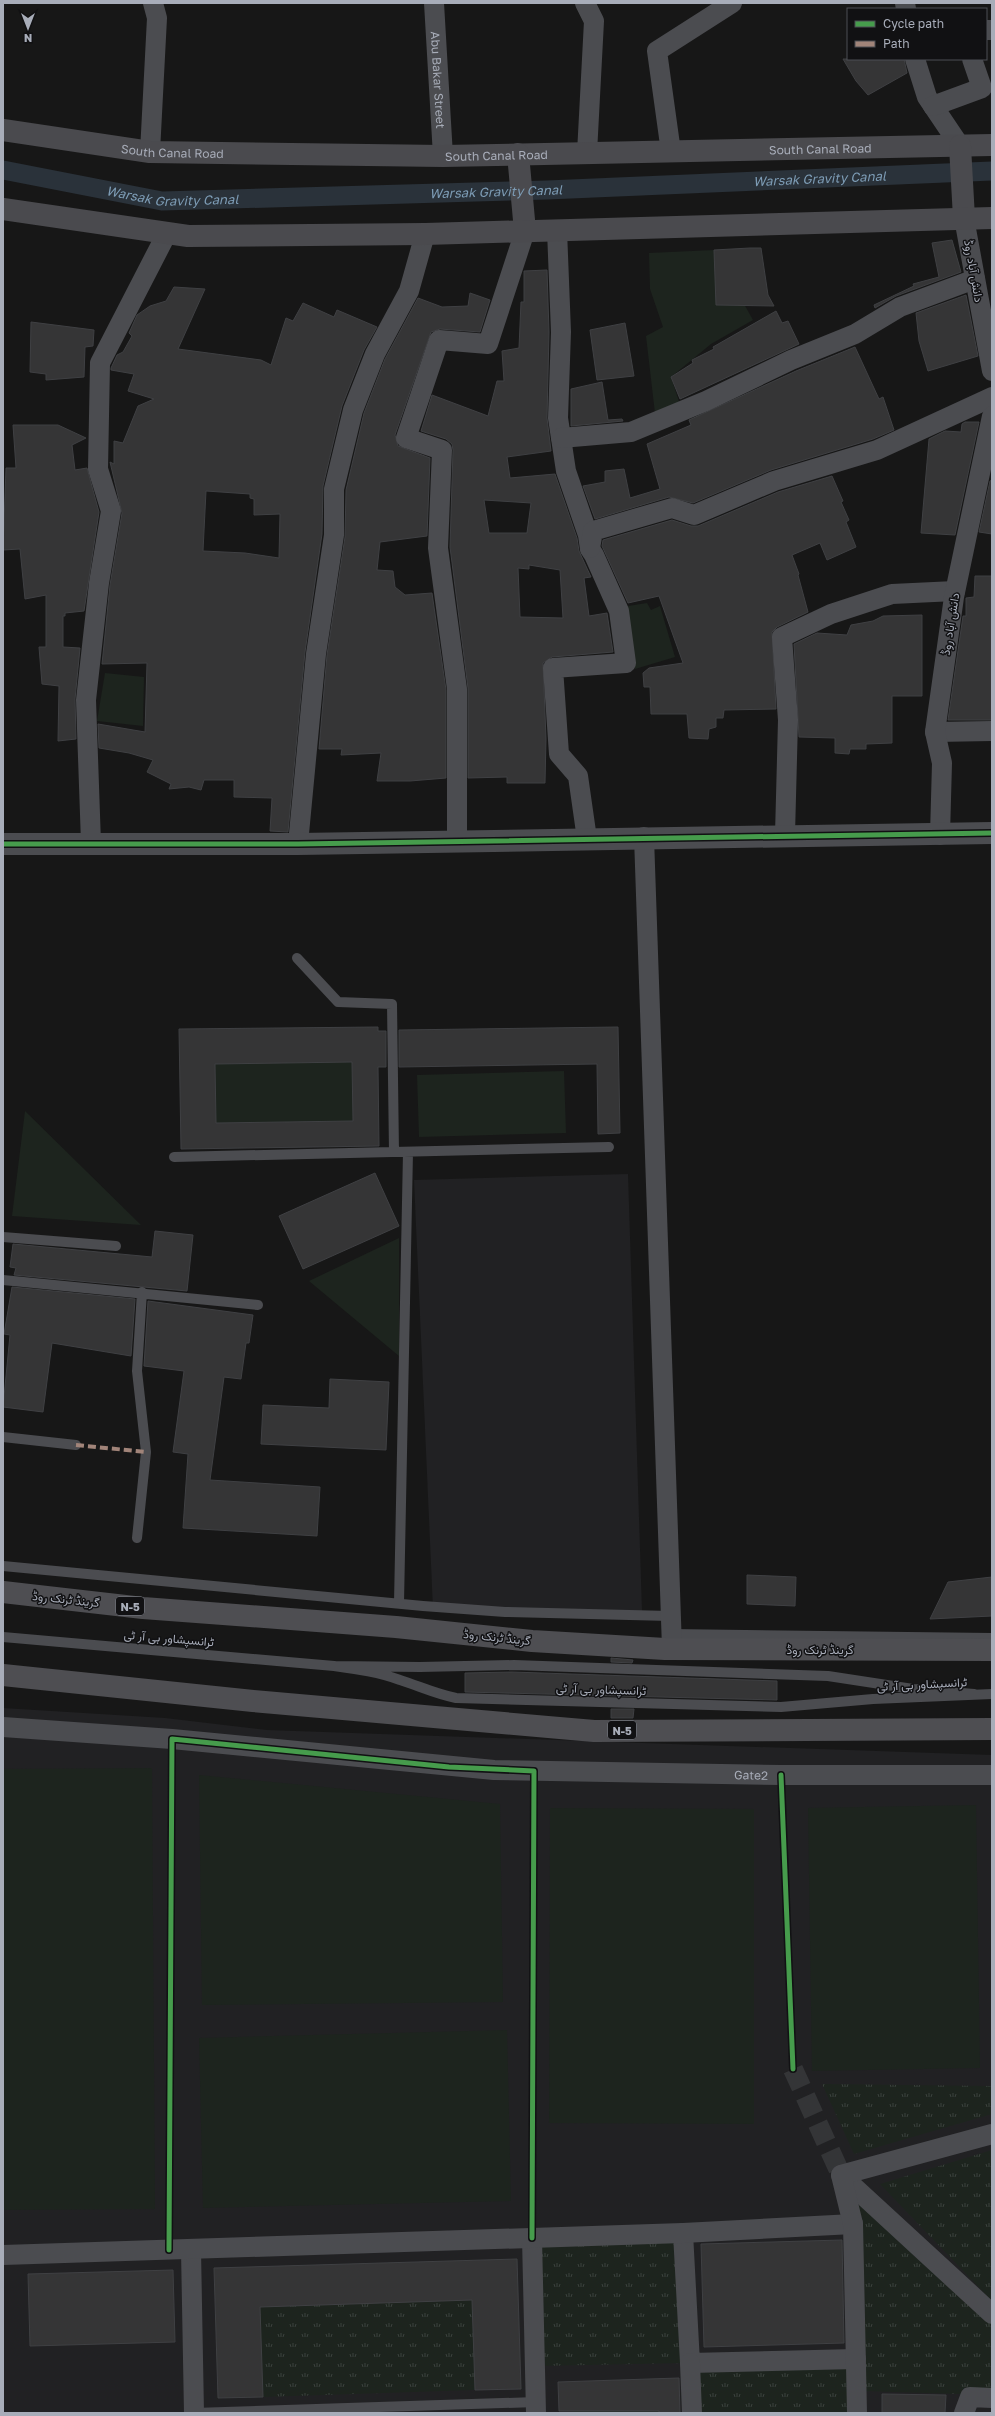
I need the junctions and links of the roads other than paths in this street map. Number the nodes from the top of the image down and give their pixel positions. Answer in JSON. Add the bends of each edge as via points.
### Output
{"nodes":[{"id":1,"x":153,"y":3,"type":"edge"},
{"id":2,"x":434,"y":3,"type":"edge"},
{"id":3,"x":585,"y":3,"type":"edge"},
{"id":4,"x":732,"y":3,"type":"edge"},
{"id":5,"x":915,"y":60,"type":"edge"},
{"id":6,"x":972,"y":60,"type":"edge"},
{"id":7,"x":933,"y":106,"type":"junction"},
{"id":8,"x":3,"y":130,"type":"edge"},
{"id":9,"x":992,"y":145,"type":"edge"},
{"id":10,"x":960,"y":146,"type":"junction"},
{"id":11,"x":150,"y":152,"type":"junction"},
{"id":12,"x":671,"y":152,"type":"junction"},
{"id":13,"x":587,"y":153,"type":"junction"},
{"id":14,"x":518,"y":154,"type":"junction"},
{"id":15,"x":443,"y":156,"type":"junction"},
{"id":16,"x":3,"y":209,"type":"edge"},
{"id":17,"x":964,"y":218,"type":"junction"},
{"id":18,"x":992,"y":218,"type":"edge"},
{"id":19,"x":557,"y":230,"type":"junction"},
{"id":20,"x":525,"y":231,"type":"junction"},
{"id":21,"x":167,"y":233,"type":"junction"},
{"id":22,"x":426,"y":234,"type":"junction"},
{"id":23,"x":975,"y":279,"type":"junction"},
{"id":24,"x":992,"y":371,"type":"edge"},
{"id":25,"x":992,"y":397,"type":"edge"},
{"id":26,"x":992,"y":416,"type":"edge"},
{"id":27,"x":561,"y":438,"type":"junction"},
{"id":28,"x":983,"y":499,"type":"edge"},
{"id":29,"x":590,"y":549,"type":"junction"},
{"id":30,"x":955,"y":591,"type":"junction"},
{"id":31,"x":992,"y":731,"type":"edge"},
{"id":32,"x":935,"y":732,"type":"junction"},
{"id":33,"x":992,"y":833,"type":"edge"},
{"id":34,"x":785,"y":835,"type":"junction"},
{"id":35,"x":940,"y":835,"type":"junction"},
{"id":36,"x":644,"y":837,"type":"junction"},
{"id":37,"x":587,"y":839,"type":"junction"},
{"id":38,"x":457,"y":842,"type":"junction"},
{"id":39,"x":92,"y":843,"type":"junction"},
{"id":40,"x":3,"y":844,"type":"edge"},
{"id":41,"x":298,"y":844,"type":"junction"},
{"id":42,"x":297,"y":958,"type":"dead end"},
{"id":43,"x":609,"y":1147,"type":"dead end"},
{"id":44,"x":394,"y":1152,"type":"junction"},
{"id":45,"x":408,"y":1152,"type":"junction"},
{"id":46,"x":174,"y":1157,"type":"dead end"},
{"id":47,"x":3,"y":1237,"type":"edge"},
{"id":48,"x":116,"y":1246,"type":"dead end"},
{"id":49,"x":3,"y":1280,"type":"edge"},
{"id":50,"x":142,"y":1292,"type":"junction"},
{"id":51,"x":258,"y":1305,"type":"dead end"},
{"id":52,"x":3,"y":1437,"type":"edge"},
{"id":53,"x":76,"y":1445,"type":"dead end"},
{"id":54,"x":137,"y":1538,"type":"dead end"},
{"id":55,"x":3,"y":1566,"type":"edge"},
{"id":56,"x":3,"y":1592,"type":"edge"},
{"id":57,"x":399,"y":1603,"type":"junction"},
{"id":58,"x":671,"y":1633,"type":"junction"},
{"id":59,"x":3,"y":1637,"type":"edge"},
{"id":60,"x":992,"y":1638,"type":"edge"},
{"id":61,"x":992,"y":1650,"type":"edge"},
{"id":62,"x":334,"y":1666,"type":"junction"},
{"id":63,"x":3,"y":1675,"type":"edge"},
{"id":64,"x":974,"y":1694,"type":"junction"},
{"id":65,"x":992,"y":1694,"type":"edge"},
{"id":66,"x":3,"y":1727,"type":"edge"},
{"id":67,"x":992,"y":1729,"type":"edge"},
{"id":68,"x":992,"y":1775,"type":"edge"},
{"id":69,"x":992,"y":2134,"type":"edge"},
{"id":70,"x":841,"y":2175,"type":"junction"},
{"id":71,"x":853,"y":2224,"type":"junction"},
{"id":72,"x":683,"y":2233,"type":"junction"},
{"id":73,"x":532,"y":2238,"type":"junction"},
{"id":74,"x":191,"y":2250,"type":"junction"},
{"id":75,"x":3,"y":2255,"type":"edge"},
{"id":76,"x":992,"y":2314,"type":"edge"},
{"id":77,"x":856,"y":2359,"type":"junction"},
{"id":78,"x":690,"y":2363,"type":"junction"},
{"id":79,"x":992,"y":2398,"type":"edge"},
{"id":80,"x":967,"y":2405,"type":"edge"},
{"id":81,"x":536,"y":2407,"type":"edge"},
{"id":82,"x":194,"y":2413,"type":"edge"},
{"id":83,"x":692,"y":2413,"type":"edge"},
{"id":84,"x":857,"y":2413,"type":"edge"}],
"edges":[{"from":1,"to":11,"type":"street","via":[[157,18]]},
{"from":2,"to":15,"type":"street","name":"Abu Bakar Street"},
{"from":3,"to":13,"type":"street","via":[[594,21]]},
{"from":4,"to":12,"type":"street","via":[[656,51]]},
{"from":5,"to":7,"type":"street","via":[[927,97]]},
{"from":6,"to":7,"type":"street","via":[[982,88]]},
{"from":7,"to":10,"type":"street"},
{"from":8,"to":11,"type":"main road","name":"South Canal Road"},
{"from":9,"to":10,"type":"main road","name":"South Canal Road"},
{"from":10,"to":12,"type":"main road","name":"South Canal Road"},
{"from":10,"to":17,"type":"main road"},
{"from":11,"to":15,"type":"main road","name":"South Canal Road"},
{"from":12,"to":13,"type":"main road","name":"South Canal Road"},
{"from":13,"to":14,"type":"main road","name":"South Canal Road"},
{"from":14,"to":15,"type":"main road","name":"South Canal Road"},
{"from":14,"to":20,"type":"main road"},
{"from":16,"to":21,"type":"main road"},
{"from":17,"to":18,"type":"main road"},
{"from":17,"to":19,"type":"main road"},
{"from":17,"to":23,"type":"street","name":"دانش آباد روڈ"},
{"from":19,"to":20,"type":"main road"},
{"from":19,"to":27,"type":"street","via":[[561,332],[558,418]]},
{"from":20,"to":22,"type":"main road"},
{"from":20,"to":38,"type":"street","via":[[488,344],[439,340],[406,438],[442,450],[438,548],[457,689]]},
{"from":21,"to":22,"type":"main road","via":[[188,236]]},
{"from":21,"to":39,"type":"street","via":[[100,363],[98,469],[112,511],[99,583],[86,700]]},
{"from":22,"to":41,"type":"street","via":[[409,291],[375,354],[353,410],[334,489],[334,534],[316,654]]},
{"from":23,"to":24,"type":"street","name":"دانش آباد روڈ"},
{"from":23,"to":27,"type":"street","via":[[900,307],[855,334],[631,432]]},
{"from":25,"to":29,"type":"street","via":[[877,450],[774,481],[694,515],[672,508],[593,531]]},
{"from":26,"to":28,"type":"street","name":"دانش آباد روڈ"},
{"from":27,"to":29,"type":"street","via":[[566,471],[588,535]]},
{"from":28,"to":30,"type":"street","name":"دانش آباد روڈ"},
{"from":29,"to":37,"type":"street","via":[[619,610],[626,663],[552,668],[559,754],[578,776]]},
{"from":30,"to":32,"type":"street","name":"دانش آباد روڈ"},
{"from":30,"to":34,"type":"street","via":[[892,594],[832,614],[782,637],[788,720]]},
{"from":31,"to":32,"type":"street"},
{"from":32,"to":35,"type":"street","name":"دانش آباد روڈ","via":[[942,763]]},
{"from":33,"to":35,"type":"street"},
{"from":34,"to":35,"type":"street"},
{"from":34,"to":36,"type":"street"},
{"from":36,"to":37,"type":"street"},
{"from":36,"to":58,"type":"street"},
{"from":37,"to":38,"type":"street"},
{"from":38,"to":41,"type":"street"},
{"from":39,"to":40,"type":"street"},
{"from":39,"to":41,"type":"street"},
{"from":42,"to":44,"type":"lane","via":[[338,1002],[392,1004]]},
{"from":43,"to":45,"type":"lane"},
{"from":44,"to":45,"type":"lane"},
{"from":44,"to":46,"type":"lane"},
{"from":45,"to":57,"type":"lane"},
{"from":47,"to":48,"type":"lane"},
{"from":49,"to":50,"type":"lane"},
{"from":50,"to":51,"type":"lane"},
{"from":50,"to":54,"type":"lane","via":[[137,1371],[146,1452]]},
{"from":52,"to":53,"type":"lane"},
{"from":55,"to":57,"type":"lane"},
{"from":56,"to":58,"type":"highway","name":"گرینڈ ٹرنک روڈ","number":"N-5","via":[[143,1608],[396,1627],[532,1641],[665,1649]]},
{"from":57,"to":58,"type":"lane","via":[[505,1612]]},
{"from":58,"to":60,"type":"lane"},
{"from":58,"to":61,"type":"highway","name":"گرینڈ ٹرنک روڈ","number":"N-5"},
{"from":59,"to":62,"type":"lane","name":"ٹرانسپشاور بی آر ٹی"},
{"from":62,"to":64,"type":"lane","name":"ٹرانسپشاور بی آر ٹی","via":[[514,1665],[828,1676],[913,1689]]},
{"from":62,"to":64,"type":"lane","name":"ٹرانسپشاور بی آر ٹی","via":[[373,1672],[433,1693],[456,1698],[780,1708]]},
{"from":63,"to":67,"type":"highway","number":"N-5","via":[[253,1701],[594,1730]]},
{"from":64,"to":65,"type":"lane"},
{"from":66,"to":68,"type":"street","name":"Gate2","via":[[172,1738],[449,1767],[781,1775]]},
{"from":69,"to":70,"type":"street"},
{"from":70,"to":71,"type":"street"},
{"from":70,"to":76,"type":"street"},
{"from":71,"to":72,"type":"street"},
{"from":71,"to":77,"type":"street"},
{"from":72,"to":73,"type":"street"},
{"from":72,"to":78,"type":"street"},
{"from":73,"to":74,"type":"street"},
{"from":73,"to":81,"type":"street"},
{"from":74,"to":75,"type":"street"},
{"from":74,"to":82,"type":"street"},
{"from":77,"to":78,"type":"street"},
{"from":77,"to":84,"type":"street"},
{"from":78,"to":83,"type":"street"},
{"from":79,"to":80,"type":"street"},
{"from":81,"to":82,"type":"lane"}]}
